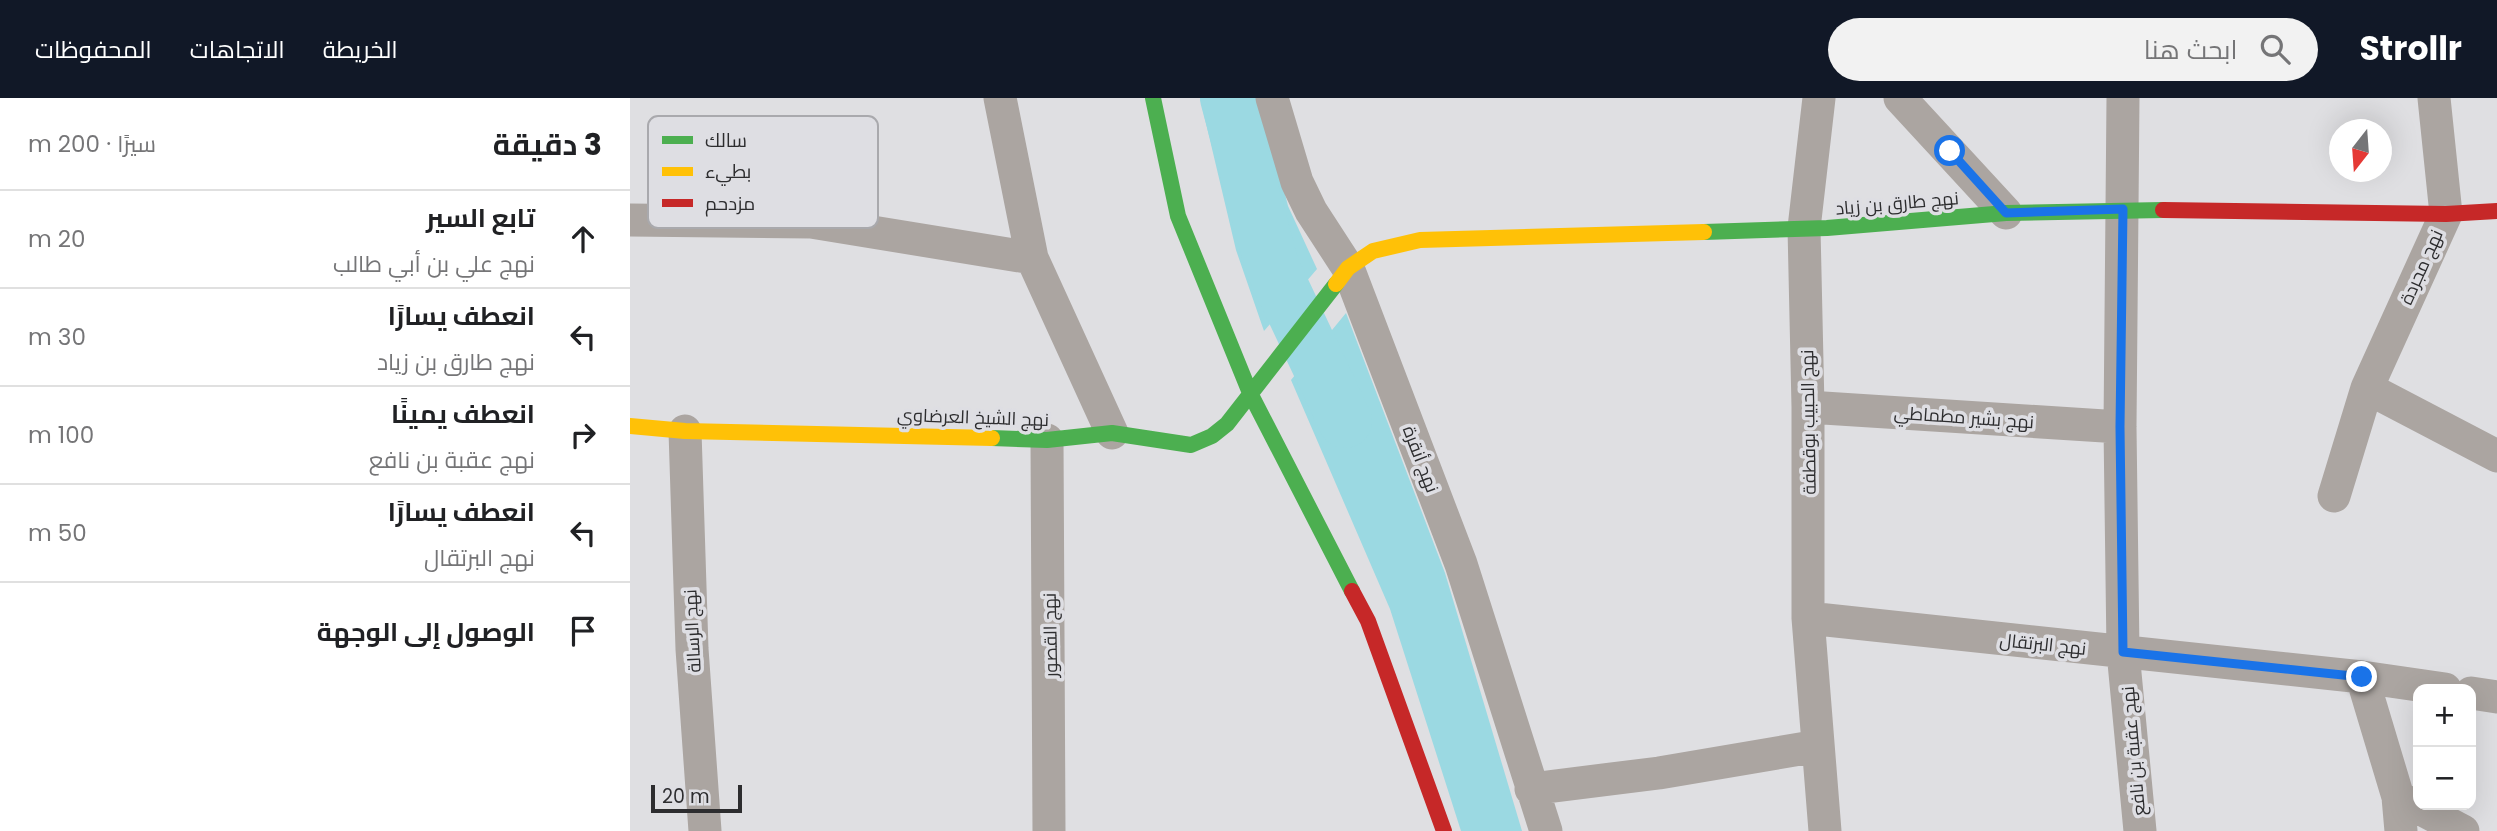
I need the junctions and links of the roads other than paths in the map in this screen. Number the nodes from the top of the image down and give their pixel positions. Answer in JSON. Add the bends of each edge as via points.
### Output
{"nodes":[{"id":1,"x":1000,"y":98,"type":"edge"},
{"id":2,"x":1153,"y":98,"type":"edge"},
{"id":3,"x":1272,"y":98,"type":"edge"},
{"id":4,"x":1819,"y":98,"type":"edge"},
{"id":5,"x":1900,"y":98,"type":"edge"},
{"id":6,"x":2123,"y":98,"type":"edge"},
{"id":7,"x":2434,"y":98,"type":"edge"},
{"id":8,"x":2123,"y":209,"type":"junction"},
{"id":9,"x":2497,"y":211,"type":"edge"},
{"id":10,"x":2006,"y":213,"type":"junction"},
{"id":11,"x":2445,"y":214,"type":"junction"},
{"id":12,"x":630,"y":220,"type":"edge"},
{"id":13,"x":648,"y":220,"type":"edge"},
{"id":14,"x":848,"y":228,"type":"edge"},
{"id":15,"x":1804,"y":228,"type":"junction"},
{"id":16,"x":1032,"y":258,"type":"junction"},
{"id":17,"x":1338,"y":281,"type":"junction"},
{"id":18,"x":2367,"y":388,"type":"junction"},
{"id":19,"x":1250,"y":393,"type":"junction"},
{"id":20,"x":1808,"y":407,"type":"junction"},
{"id":21,"x":630,"y":426,"type":"edge"},
{"id":22,"x":2120,"y":427,"type":"junction"},
{"id":23,"x":684,"y":431,"type":"junction"},
{"id":24,"x":1112,"y":433,"type":"junction"},
{"id":25,"x":1047,"y":440,"type":"junction"},
{"id":26,"x":2497,"y":456,"type":"edge"},
{"id":27,"x":2334,"y":496,"type":"dead end"},
{"id":28,"x":1808,"y":618,"type":"junction"},
{"id":29,"x":2123,"y":652,"type":"junction"},
{"id":30,"x":2362,"y":677,"type":"junction"},
{"id":31,"x":2413,"y":684,"type":"edge"},
{"id":32,"x":2476,"y":694,"type":"edge"},
{"id":33,"x":2497,"y":696,"type":"edge"},
{"id":34,"x":1818,"y":746,"type":"junction"},
{"id":35,"x":1531,"y":789,"type":"junction"},
{"id":36,"x":2398,"y":797,"type":"junction"},
{"id":37,"x":705,"y":831,"type":"edge"},
{"id":38,"x":1049,"y":831,"type":"edge"},
{"id":39,"x":1444,"y":831,"type":"edge"},
{"id":40,"x":1546,"y":831,"type":"edge"},
{"id":41,"x":1825,"y":831,"type":"edge"},
{"id":42,"x":2140,"y":831,"type":"edge"},
{"id":43,"x":2401,"y":831,"type":"edge"},
{"id":44,"x":2463,"y":831,"type":"edge"}],
"edges":[{"from":1,"to":16,"type":"street"},
{"from":2,"to":19,"type":"street","via":[[1178,215]]},
{"from":3,"to":17,"type":"street","name":"نهج أنقرة","via":[[1297,182]]},
{"from":4,"to":15,"type":"street","name":"نهج الحبيب بوقطفة"},
{"from":5,"to":10,"type":"street"},
{"from":6,"to":8,"type":"street","name":"نهج عقبة بن نافع"},
{"from":7,"to":11,"type":"street","name":"نهج مجردة"},
{"from":8,"to":10,"type":"street","name":"نهج طارق بن زياد"},
{"from":8,"to":11,"type":"street","name":"نهج طارق بن زياد"},
{"from":8,"to":22,"type":"street","name":"نهج عقبة بن نافع"},
{"from":9,"to":11,"type":"street","name":"نهج طارق بن زياد"},
{"from":10,"to":15,"type":"street","name":"نهج طارق بن زياد"},
{"from":11,"to":18,"type":"street","name":"نهج مجردة"},
{"from":12,"to":13,"type":"street"},
{"from":14,"to":16,"type":"street"},
{"from":15,"to":17,"type":"street","name":"نهج طارق بن زياد","via":[[1420,240],[1373,251]]},
{"from":15,"to":20,"type":"street","name":"نهج الحبيب بوقطفة"},
{"from":16,"to":24,"type":"street"},
{"from":17,"to":19,"type":"street","name":"نهج الشيخ العرضاوي"},
{"from":17,"to":35,"type":"street","name":"نهج أنقرة","via":[[1461,564]]},
{"from":18,"to":26,"type":"street"},
{"from":18,"to":27,"type":"street","name":"نهج مجردة"},
{"from":19,"to":24,"type":"street","name":"نهج الشيخ العرضاوي","via":[[1227,424],[1191,445]]},
{"from":19,"to":39,"type":"street","via":[[1368,621]]},
{"from":20,"to":22,"type":"street","name":"نهج بشير مطماطي"},
{"from":20,"to":28,"type":"street","name":"نهج الحبيب بوقطفة"},
{"from":21,"to":23,"type":"street","name":"نهج الشيخ العرضاوي"},
{"from":22,"to":29,"type":"street","name":"نهج عقبة بن نافع"},
{"from":23,"to":25,"type":"street","name":"نهج الشيخ العرضاوي","via":[[914,433]]},
{"from":23,"to":37,"type":"street","name":"نهج الرسالة"},
{"from":24,"to":25,"type":"street","name":"نهج الشيخ العرضاوي"},
{"from":25,"to":38,"type":"street","name":"نهج القصور"},
{"from":28,"to":29,"type":"street","name":"نهج البرتقال"},
{"from":28,"to":34,"type":"street","name":"نهج الحبيب بوقطفة"},
{"from":29,"to":30,"type":"street","name":"نهج البرتقال"},
{"from":29,"to":42,"type":"street","name":"نهج عقبة بن نافع"},
{"from":30,"to":31,"type":"street","name":"نهج البرتقال"},
{"from":30,"to":36,"type":"street"},
{"from":32,"to":33,"type":"street"},
{"from":34,"to":35,"type":"street"},
{"from":34,"to":41,"type":"street","name":"نهج الحبيب بوقطفة"},
{"from":35,"to":40,"type":"street","name":"نهج أنقرة"},
{"from":36,"to":43,"type":"street"},
{"from":36,"to":44,"type":"street"}]}
